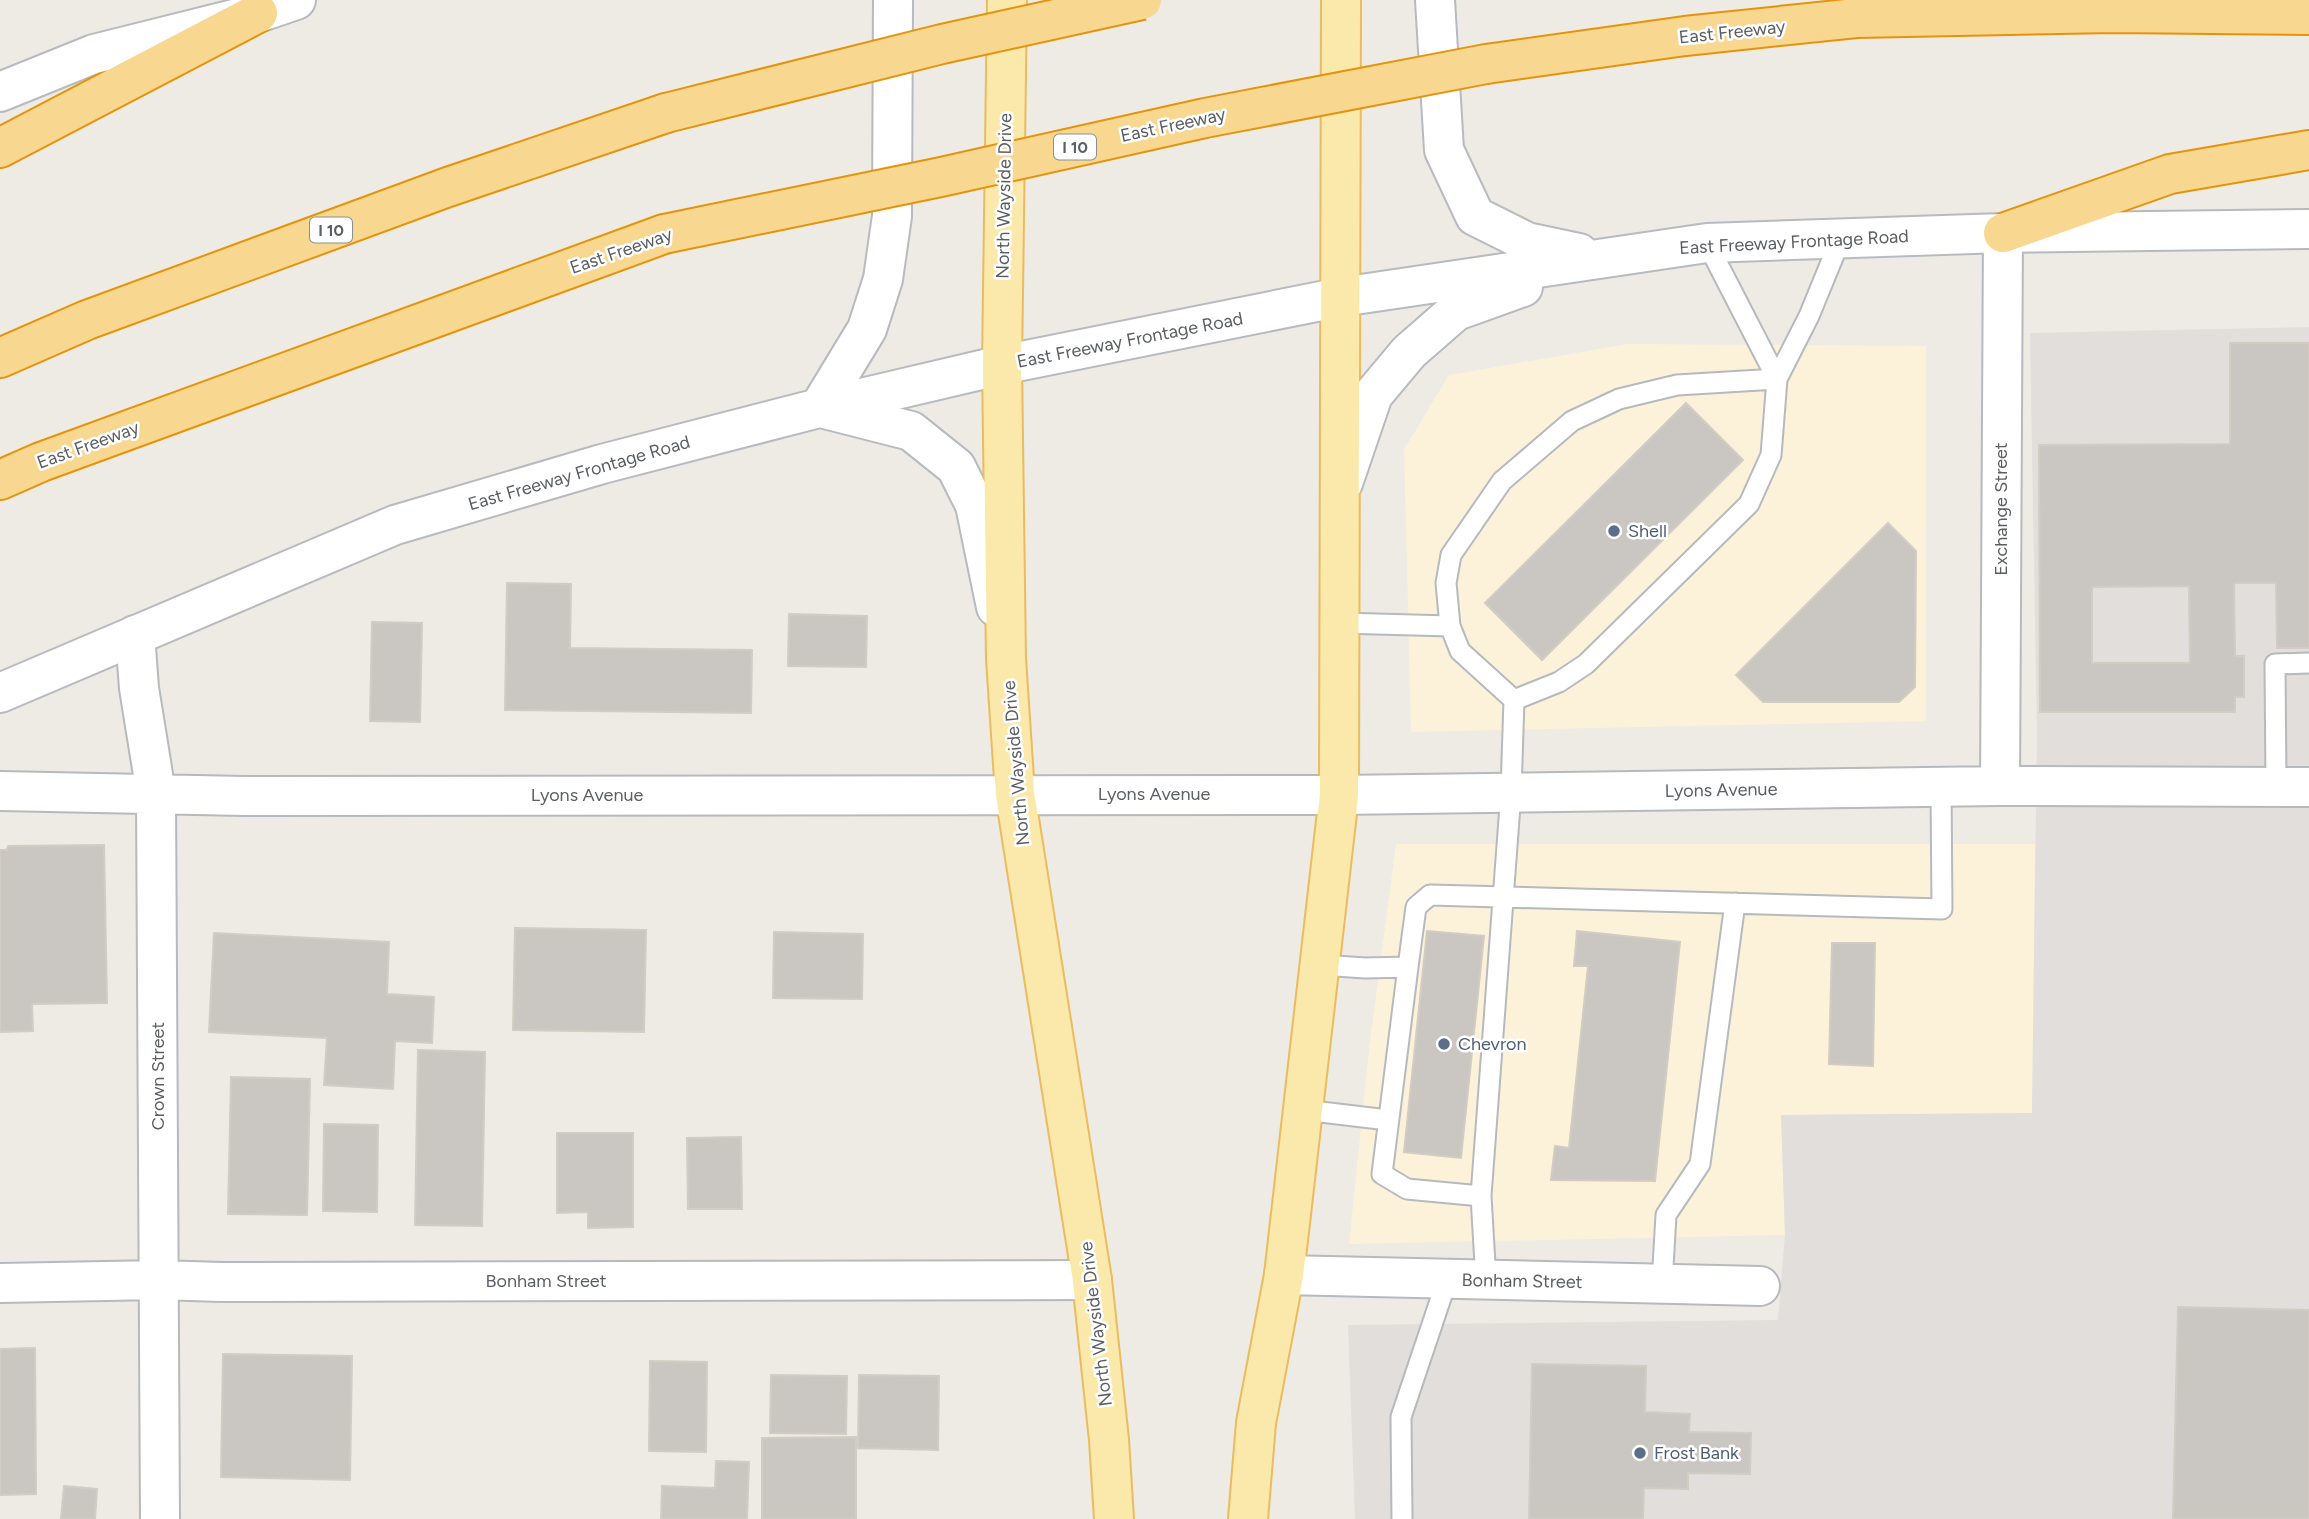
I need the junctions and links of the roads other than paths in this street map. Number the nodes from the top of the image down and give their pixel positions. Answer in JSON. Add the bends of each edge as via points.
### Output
{"nodes":[{"id":1,"x":296,"y":0,"type":"edge"},
{"id":2,"x":893,"y":0,"type":"edge"},
{"id":3,"x":1007,"y":0,"type":"edge"},
{"id":4,"x":1142,"y":0,"type":"edge"},
{"id":5,"x":1341,"y":0,"type":"edge"},
{"id":6,"x":1434,"y":0,"type":"edge"},
{"id":7,"x":255,"y":6,"type":"edge"},
{"id":8,"x":2309,"y":15,"type":"edge"},
{"id":9,"x":0,"y":92,"type":"edge"},
{"id":10,"x":0,"y":148,"type":"edge"},
{"id":11,"x":2309,"y":150,"type":"edge"},
{"id":12,"x":2309,"y":229,"type":"edge"},
{"id":13,"x":2003,"y":233,"type":"junction"},
{"id":14,"x":1841,"y":238,"type":"junction"},
{"id":15,"x":1707,"y":243,"type":"junction"},
{"id":16,"x":1605,"y":258,"type":"junction"},
{"id":17,"x":1341,"y":297,"type":"junction"},
{"id":18,"x":0,"y":358,"type":"edge"},
{"id":19,"x":1002,"y":365,"type":"junction"},
{"id":20,"x":1777,"y":379,"type":"junction"},
{"id":21,"x":819,"y":408,"type":"junction"},
{"id":22,"x":0,"y":480,"type":"edge"},
{"id":23,"x":1340,"y":492,"type":"junction"},
{"id":24,"x":1340,"y":623,"type":"junction"},
{"id":25,"x":1450,"y":626,"type":"junction"},
{"id":26,"x":135,"y":635,"type":"junction"},
{"id":27,"x":1006,"y":659,"type":"junction"},
{"id":28,"x":2309,"y":663,"type":"edge"},
{"id":29,"x":0,"y":693,"type":"edge"},
{"id":30,"x":1514,"y":700,"type":"junction"},
{"id":31,"x":2000,"y":786,"type":"junction"},
{"id":32,"x":1941,"y":787,"type":"junction"},
{"id":33,"x":2292,"y":787,"type":"edge"},
{"id":34,"x":0,"y":790,"type":"edge"},
{"id":35,"x":1511,"y":792,"type":"junction"},
{"id":36,"x":156,"y":793,"type":"junction"},
{"id":37,"x":1015,"y":794,"type":"junction"},
{"id":38,"x":1339,"y":795,"type":"junction"},
{"id":39,"x":1502,"y":897,"type":"junction"},
{"id":40,"x":1735,"y":903,"type":"junction"},
{"id":41,"x":1321,"y":965,"type":"junction"},
{"id":42,"x":1408,"y":967,"type":"junction"},
{"id":43,"x":1304,"y":1111,"type":"junction"},
{"id":44,"x":1388,"y":1120,"type":"junction"},
{"id":45,"x":1481,"y":1196,"type":"junction"},
{"id":46,"x":1284,"y":1275,"type":"junction"},
{"id":47,"x":159,"y":1280,"type":"junction"},
{"id":48,"x":1092,"y":1280,"type":"junction"},
{"id":49,"x":1447,"y":1280,"type":"junction"},
{"id":50,"x":1486,"y":1281,"type":"junction"},
{"id":51,"x":0,"y":1283,"type":"edge"},
{"id":52,"x":1662,"y":1284,"type":"junction"},
{"id":53,"x":1760,"y":1286,"type":"dead end"},
{"id":54,"x":160,"y":1519,"type":"edge"},
{"id":55,"x":1114,"y":1519,"type":"edge"},
{"id":56,"x":1248,"y":1519,"type":"edge"},
{"id":57,"x":1402,"y":1519,"type":"edge"}],
"edges":[{"from":1,"to":7,"type":"street"},
{"from":2,"to":21,"type":"street","via":[[892,216],[883,279],[867,329]]},
{"from":3,"to":19,"type":"main road","name":"North Wayside Drive"},
{"from":4,"to":18,"type":"highway","number":"I 10","bridge":true,"via":[[666,113],[448,187],[126,306]]},
{"from":5,"to":17,"type":"main road"},
{"from":6,"to":16,"type":"street","via":[[1444,150],[1475,216],[1527,242]]},
{"from":7,"to":9,"type":"street","via":[[94,54]]},
{"from":7,"to":10,"type":"highway"},
{"from":8,"to":22,"type":"highway","name":"East Freeway","number":"I 10","bridge":true,"via":[[1856,18],[1486,64],[1205,118],[664,234]]},
{"from":11,"to":13,"type":"highway","via":[[2170,174]]},
{"from":12,"to":13,"type":"street","name":"East Freeway Frontage Road"},
{"from":13,"to":14,"type":"street","name":"East Freeway Frontage Road"},
{"from":13,"to":31,"type":"street","name":"Exchange Street"},
{"from":14,"to":15,"type":"street","name":"East Freeway Frontage Road"},
{"from":14,"to":20,"type":"lane"},
{"from":15,"to":16,"type":"street","name":"East Freeway Frontage Road"},
{"from":15,"to":20,"type":"lane"},
{"from":16,"to":17,"type":"street","name":"East Freeway Frontage Road"},
{"from":16,"to":23,"type":"street","via":[[1456,311],[1409,352],[1373,395]]},
{"from":17,"to":19,"type":"street","name":"East Freeway Frontage Road"},
{"from":17,"to":23,"type":"main road"},
{"from":19,"to":21,"type":"street","name":"East Freeway Frontage Road"},
{"from":19,"to":27,"type":"main road","name":"North Wayside Drive"},
{"from":20,"to":25,"type":"lane","via":[[1677,385],[1619,398],[1572,422],[1502,481],[1451,555],[1446,583]]},
{"from":20,"to":30,"type":"lane","via":[[1772,455],[1749,504],[1586,664],[1559,682]]},
{"from":21,"to":26,"type":"street","name":"East Freeway Frontage Road","via":[[602,464],[396,526]]},
{"from":21,"to":27,"type":"street","via":[[911,431],[956,467],[975,505]]},
{"from":23,"to":24,"type":"main road"},
{"from":24,"to":25,"type":"lane"},
{"from":24,"to":38,"type":"main road"},
{"from":25,"to":30,"type":"lane","via":[[1460,651]]},
{"from":26,"to":29,"type":"street","name":"East Freeway Frontage Road"},
{"from":26,"to":36,"type":"street","name":"Crown Street"},
{"from":27,"to":37,"type":"main road","name":"North Wayside Drive"},
{"from":28,"to":33,"type":"lane","via":[[2275,664]]},
{"from":30,"to":35,"type":"lane"},
{"from":31,"to":32,"type":"street","name":"Lyons Avenue"},
{"from":31,"to":33,"type":"street","name":"Lyons Avenue"},
{"from":32,"to":35,"type":"street","name":"Lyons Avenue"},
{"from":32,"to":40,"type":"lane","via":[[1942,909]]},
{"from":34,"to":36,"type":"street","name":"Lyons Avenue"},
{"from":35,"to":38,"type":"street","name":"Lyons Avenue"},
{"from":35,"to":39,"type":"lane"},
{"from":36,"to":37,"type":"street","name":"Lyons Avenue"},
{"from":36,"to":47,"type":"street","name":"Crown Street"},
{"from":37,"to":38,"type":"street","name":"Lyons Avenue"},
{"from":37,"to":48,"type":"main road","name":"North Wayside Drive"},
{"from":38,"to":41,"type":"main road"},
{"from":39,"to":40,"type":"lane"},
{"from":39,"to":42,"type":"lane","via":[[1430,895],[1416,907]]},
{"from":39,"to":45,"type":"lane"},
{"from":40,"to":52,"type":"lane","via":[[1700,1164],[1666,1215]]},
{"from":41,"to":42,"type":"lane"},
{"from":41,"to":43,"type":"main road"},
{"from":42,"to":44,"type":"lane"},
{"from":43,"to":44,"type":"lane"},
{"from":43,"to":46,"type":"main road"},
{"from":44,"to":45,"type":"lane","via":[[1382,1174],[1407,1189]]},
{"from":45,"to":50,"type":"lane"},
{"from":46,"to":49,"type":"street","name":"Bonham Street"},
{"from":46,"to":56,"type":"main road","via":[[1255,1423]]},
{"from":47,"to":48,"type":"street","name":"Bonham Street"},
{"from":47,"to":51,"type":"street","name":"Bonham Street"},
{"from":47,"to":54,"type":"street","name":"Crown Street"},
{"from":48,"to":55,"type":"main road","name":"North Wayside Drive"},
{"from":49,"to":50,"type":"street","name":"Bonham Street"},
{"from":49,"to":57,"type":"lane","via":[[1401,1417]]},
{"from":50,"to":52,"type":"street","name":"Bonham Street"},
{"from":52,"to":53,"type":"street","name":"Bonham Street"}]}
